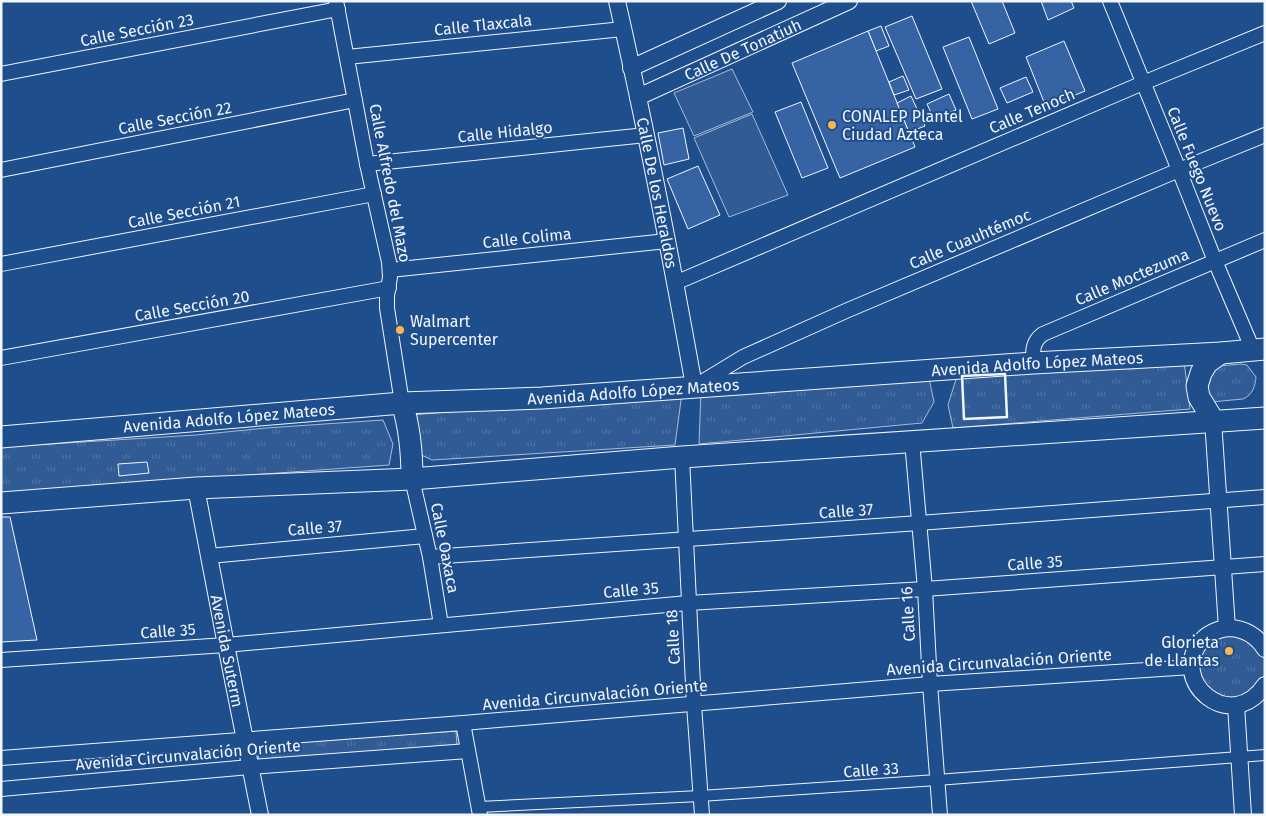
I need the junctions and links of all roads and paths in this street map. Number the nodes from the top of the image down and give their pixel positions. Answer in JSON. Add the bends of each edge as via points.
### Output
{"nodes":[{"id":1,"x":617,"y":1,"type":"edge"},
{"id":2,"x":778,"y":1,"type":"edge"},
{"id":3,"x":848,"y":1,"type":"edge"},
{"id":4,"x":1110,"y":1,"type":"edge"},
{"id":5,"x":337,"y":5,"type":"edge"},
{"id":6,"x":623,"y":29,"type":"junction"},
{"id":7,"x":1265,"y":33,"type":"edge"},
{"id":8,"x":346,"y":57,"type":"junction"},
{"id":9,"x":631,"y":68,"type":"junction"},
{"id":10,"x":1,"y":74,"type":"edge"},
{"id":11,"x":1143,"y":83,"type":"junction"},
{"id":12,"x":638,"y":97,"type":"junction"},
{"id":13,"x":355,"y":100,"type":"junction"},
{"id":14,"x":646,"y":135,"type":"junction"},
{"id":15,"x":1265,"y":135,"type":"edge"},
{"id":16,"x":367,"y":164,"type":"junction"},
{"id":17,"x":1,"y":170,"type":"edge"},
{"id":18,"x":1179,"y":170,"type":"junction"},
{"id":19,"x":374,"y":194,"type":"junction"},
{"id":20,"x":1265,"y":240,"type":"edge"},
{"id":21,"x":667,"y":241,"type":"junction"},
{"id":22,"x":1215,"y":261,"type":"junction"},
{"id":23,"x":1,"y":264,"type":"edge"},
{"id":24,"x":390,"y":270,"type":"junction"},
{"id":25,"x":675,"y":283,"type":"junction"},
{"id":26,"x":389,"y":288,"type":"junction"},
{"id":27,"x":1221,"y":353,"type":"junction"},
{"id":28,"x":1261,"y":354,"type":"edge"},
{"id":29,"x":1,"y":358,"type":"edge"},
{"id":30,"x":1033,"y":363,"type":"junction"},
{"id":31,"x":694,"y":386,"type":"junction"},
{"id":32,"x":402,"y":403,"type":"junction"},
{"id":33,"x":1260,"y":414,"type":"edge"},
{"id":34,"x":1213,"y":420,"type":"junction"},
{"id":35,"x":1,"y":437,"type":"edge"},
{"id":36,"x":912,"y":441,"type":"junction"},
{"id":37,"x":682,"y":457,"type":"junction"},
{"id":38,"x":412,"y":479,"type":"junction"},
{"id":39,"x":196,"y":488,"type":"junction"},
{"id":40,"x":1265,"y":497,"type":"edge"},
{"id":41,"x":1219,"y":500,"type":"junction"},
{"id":42,"x":1,"y":503,"type":"edge"},
{"id":43,"x":919,"y":523,"type":"junction"},
{"id":44,"x":425,"y":536,"type":"junction"},
{"id":45,"x":686,"y":540,"type":"junction"},
{"id":46,"x":209,"y":556,"type":"junction"},
{"id":47,"x":430,"y":556,"type":"junction"},
{"id":48,"x":1265,"y":564,"type":"edge"},
{"id":49,"x":1224,"y":566,"type":"junction"},
{"id":50,"x":925,"y":589,"type":"junction"},
{"id":51,"x":688,"y":603,"type":"junction"},
{"id":52,"x":441,"y":625,"type":"junction"},
{"id":53,"x":1227,"y":628,"type":"junction"},
{"id":54,"x":226,"y":645,"type":"junction"},
{"id":55,"x":1265,"y":649,"type":"edge"},
{"id":56,"x":1,"y":660,"type":"edge"},
{"id":57,"x":1192,"y":667,"type":"junction"},
{"id":58,"x":930,"y":684,"type":"junction"},
{"id":59,"x":1265,"y":684,"type":"edge"},
{"id":60,"x":694,"y":705,"type":"junction"},
{"id":61,"x":1236,"y":705,"type":"junction"},
{"id":62,"x":463,"y":723,"type":"junction"},
{"id":63,"x":245,"y":740,"type":"junction"},
{"id":64,"x":468,"y":751,"type":"junction"},
{"id":65,"x":1265,"y":755,"type":"edge"},
{"id":66,"x":1240,"y":757,"type":"junction"},
{"id":67,"x":1,"y":758,"type":"edge"},
{"id":68,"x":250,"y":767,"type":"junction"},
{"id":69,"x":937,"y":780,"type":"junction"},
{"id":70,"x":1,"y":789,"type":"edge"},
{"id":71,"x":700,"y":796,"type":"junction"},
{"id":72,"x":479,"y":811,"type":"edge"},
{"id":73,"x":260,"y":815,"type":"edge"},
{"id":74,"x":702,"y":815,"type":"edge"},
{"id":75,"x":940,"y":815,"type":"edge"},
{"id":76,"x":1243,"y":815,"type":"edge"}],
"edges":[{"from":1,"to":6,"type":"street","name":"Calle De los Heraldos"},
{"from":2,"to":9,"type":"street","name":"Calle De Tonatiuh"},
{"from":3,"to":12,"type":"street","name":"Calle De Tonatiuh"},
{"from":4,"to":11,"type":"street","name":"Calle Fuego Nuevo"},
{"from":5,"to":8,"type":"street","name":"Calle Alfredo del Mazo"},
{"from":5,"to":10,"type":"street","name":"Calle Sección 23"},
{"from":6,"to":8,"type":"street","name":"Calle Tlaxcala"},
{"from":6,"to":9,"type":"street","name":"Calle De los Heraldos"},
{"from":7,"to":11,"type":"street","name":"Calle Tenoch"},
{"from":8,"to":13,"type":"street","name":"Calle Alfredo del Mazo"},
{"from":9,"to":12,"type":"street","name":"Calle De los Heraldos"},
{"from":11,"to":18,"type":"street","name":"Calle Fuego Nuevo"},
{"from":11,"to":25,"type":"street","name":"Calle Tenoch"},
{"from":12,"to":14,"type":"street","name":"Calle De los Heraldos"},
{"from":13,"to":16,"type":"street","name":"Calle Alfredo del Mazo"},
{"from":13,"to":17,"type":"street","name":"Calle Sección 22"},
{"from":14,"to":16,"type":"street","name":"Calle Hidalgo"},
{"from":14,"to":21,"type":"street","name":"Calle De los Heraldos"},
{"from":15,"to":18,"type":"street","name":"Calle Cuauhtémoc"},
{"from":16,"to":19,"type":"street","name":"Calle Alfredo del Mazo"},
{"from":18,"to":22,"type":"street","name":"Calle Fuego Nuevo"},
{"from":18,"to":31,"type":"street","name":"Calle Cuauhtémoc","via":[[848,310],[743,357]]},
{"from":19,"to":23,"type":"street","name":"Calle Sección 21"},
{"from":19,"to":24,"type":"street","name":"Calle Alfredo del Mazo"},
{"from":20,"to":22,"type":"street","name":"Calle Moctezuma"},
{"from":21,"to":24,"type":"street","name":"Calle Colima"},
{"from":21,"to":25,"type":"street","name":"Calle De los Heraldos"},
{"from":22,"to":28,"type":"street","name":"Calle Fuego Nuevo"},
{"from":22,"to":30,"type":"street","name":"Calle Moctezuma","via":[[1043,334],[1034,344]]},
{"from":24,"to":26,"type":"street","name":"Calle Alfredo del Mazo"},
{"from":25,"to":31,"type":"street","name":"Calle De los Heraldos"},
{"from":26,"to":29,"type":"street","name":"Calle Sección 20"},
{"from":26,"to":32,"type":"street","name":"Calle Alfredo del Mazo","via":[[387,308]]},
{"from":27,"to":28,"type":"main road","name":"Avenida Adolfo López Mateos"},
{"from":27,"to":30,"type":"main road","name":"Avenida Adolfo López Mateos"},
{"from":27,"to":34,"type":"main road","via":[[1208,363],[1197,386],[1199,397]]},
{"from":30,"to":31,"type":"main road","name":"Avenida Adolfo López Mateos"},
{"from":31,"to":32,"type":"main road","name":"Avenida Adolfo López Mateos","via":[[542,398]]},
{"from":32,"to":35,"type":"main road","name":"Avenida Adolfo López Mateos"},
{"from":32,"to":38,"type":"main road","via":[[412,456]]},
{"from":33,"to":34,"type":"main road"},
{"from":34,"to":36,"type":"main road"},
{"from":34,"to":41,"type":"street"},
{"from":36,"to":37,"type":"main road"},
{"from":36,"to":43,"type":"street","name":"Calle 16"},
{"from":37,"to":38,"type":"main road"},
{"from":37,"to":45,"type":"street","name":"Calle 18"},
{"from":38,"to":39,"type":"main road"},
{"from":38,"to":44,"type":"street","name":"Calle Oaxaca"},
{"from":39,"to":42,"type":"main road"},
{"from":39,"to":46,"type":"street","name":"Avenida Suterm"},
{"from":40,"to":41,"type":"street","name":"Calle 37"},
{"from":41,"to":43,"type":"street","name":"Calle 37"},
{"from":41,"to":49,"type":"street"},
{"from":43,"to":45,"type":"street","name":"Calle 37"},
{"from":43,"to":50,"type":"street","name":"Calle 16"},
{"from":44,"to":46,"type":"street","name":"Calle 37"},
{"from":44,"to":47,"type":"street","name":"Calle Oaxaca"},
{"from":45,"to":47,"type":"street","name":"Calle 37"},
{"from":45,"to":51,"type":"street","name":"Calle 18"},
{"from":46,"to":54,"type":"street","name":"Avenida Suterm"},
{"from":47,"to":52,"type":"street","name":"Calle Oaxaca"},
{"from":48,"to":49,"type":"street","name":"Calle 35"},
{"from":49,"to":50,"type":"street","name":"Calle 35"},
{"from":49,"to":53,"type":"street"},
{"from":50,"to":51,"type":"street","name":"Calle 35"},
{"from":50,"to":58,"type":"street","name":"Calle 16"},
{"from":51,"to":52,"type":"street","name":"Calle 35"},
{"from":51,"to":60,"type":"street","name":"Calle 18"},
{"from":52,"to":54,"type":"street","name":"Calle 35"},
{"from":53,"to":55,"type":"street","via":[[1248,632]]},
{"from":53,"to":57,"type":"street","via":[[1206,636],[1193,656]]},
{"from":54,"to":56,"type":"street","name":"Calle 35"},
{"from":54,"to":63,"type":"street","name":"Avenida Suterm"},
{"from":57,"to":58,"type":"street","name":"Avenida Circunvalación Oriente"},
{"from":57,"to":61,"type":"street","via":[[1198,688],[1205,696],[1214,702]]},
{"from":58,"to":60,"type":"street","name":"Avenida Circunvalación Oriente"},
{"from":58,"to":69,"type":"street","name":"Calle 16"},
{"from":59,"to":61,"type":"street","via":[[1259,694]]},
{"from":60,"to":62,"type":"street","name":"Avenida Circunvalación Oriente"},
{"from":60,"to":71,"type":"street","name":"Calle 18"},
{"from":61,"to":66,"type":"street"},
{"from":62,"to":63,"type":"street","name":"Avenida Circunvalación Oriente"},
{"from":62,"to":64,"type":"street"},
{"from":63,"to":67,"type":"street","name":"Avenida Circunvalación Oriente"},
{"from":63,"to":68,"type":"street","name":"Avenida Suterm"},
{"from":64,"to":68,"type":"street","name":"Avenida Circunvalación Oriente"},
{"from":64,"to":72,"type":"street"},
{"from":65,"to":66,"type":"street","name":"Calle 33"},
{"from":66,"to":69,"type":"street","name":"Calle 33"},
{"from":66,"to":76,"type":"street"},
{"from":68,"to":70,"type":"street","name":"Avenida Circunvalación Oriente"},
{"from":68,"to":73,"type":"street","name":"Avenida Suterm"},
{"from":69,"to":71,"type":"street","name":"Calle 33"},
{"from":69,"to":75,"type":"street","name":"Calle 16"},
{"from":71,"to":72,"type":"street","name":"Calle 33"},
{"from":71,"to":74,"type":"street","name":"Calle 18"}]}
